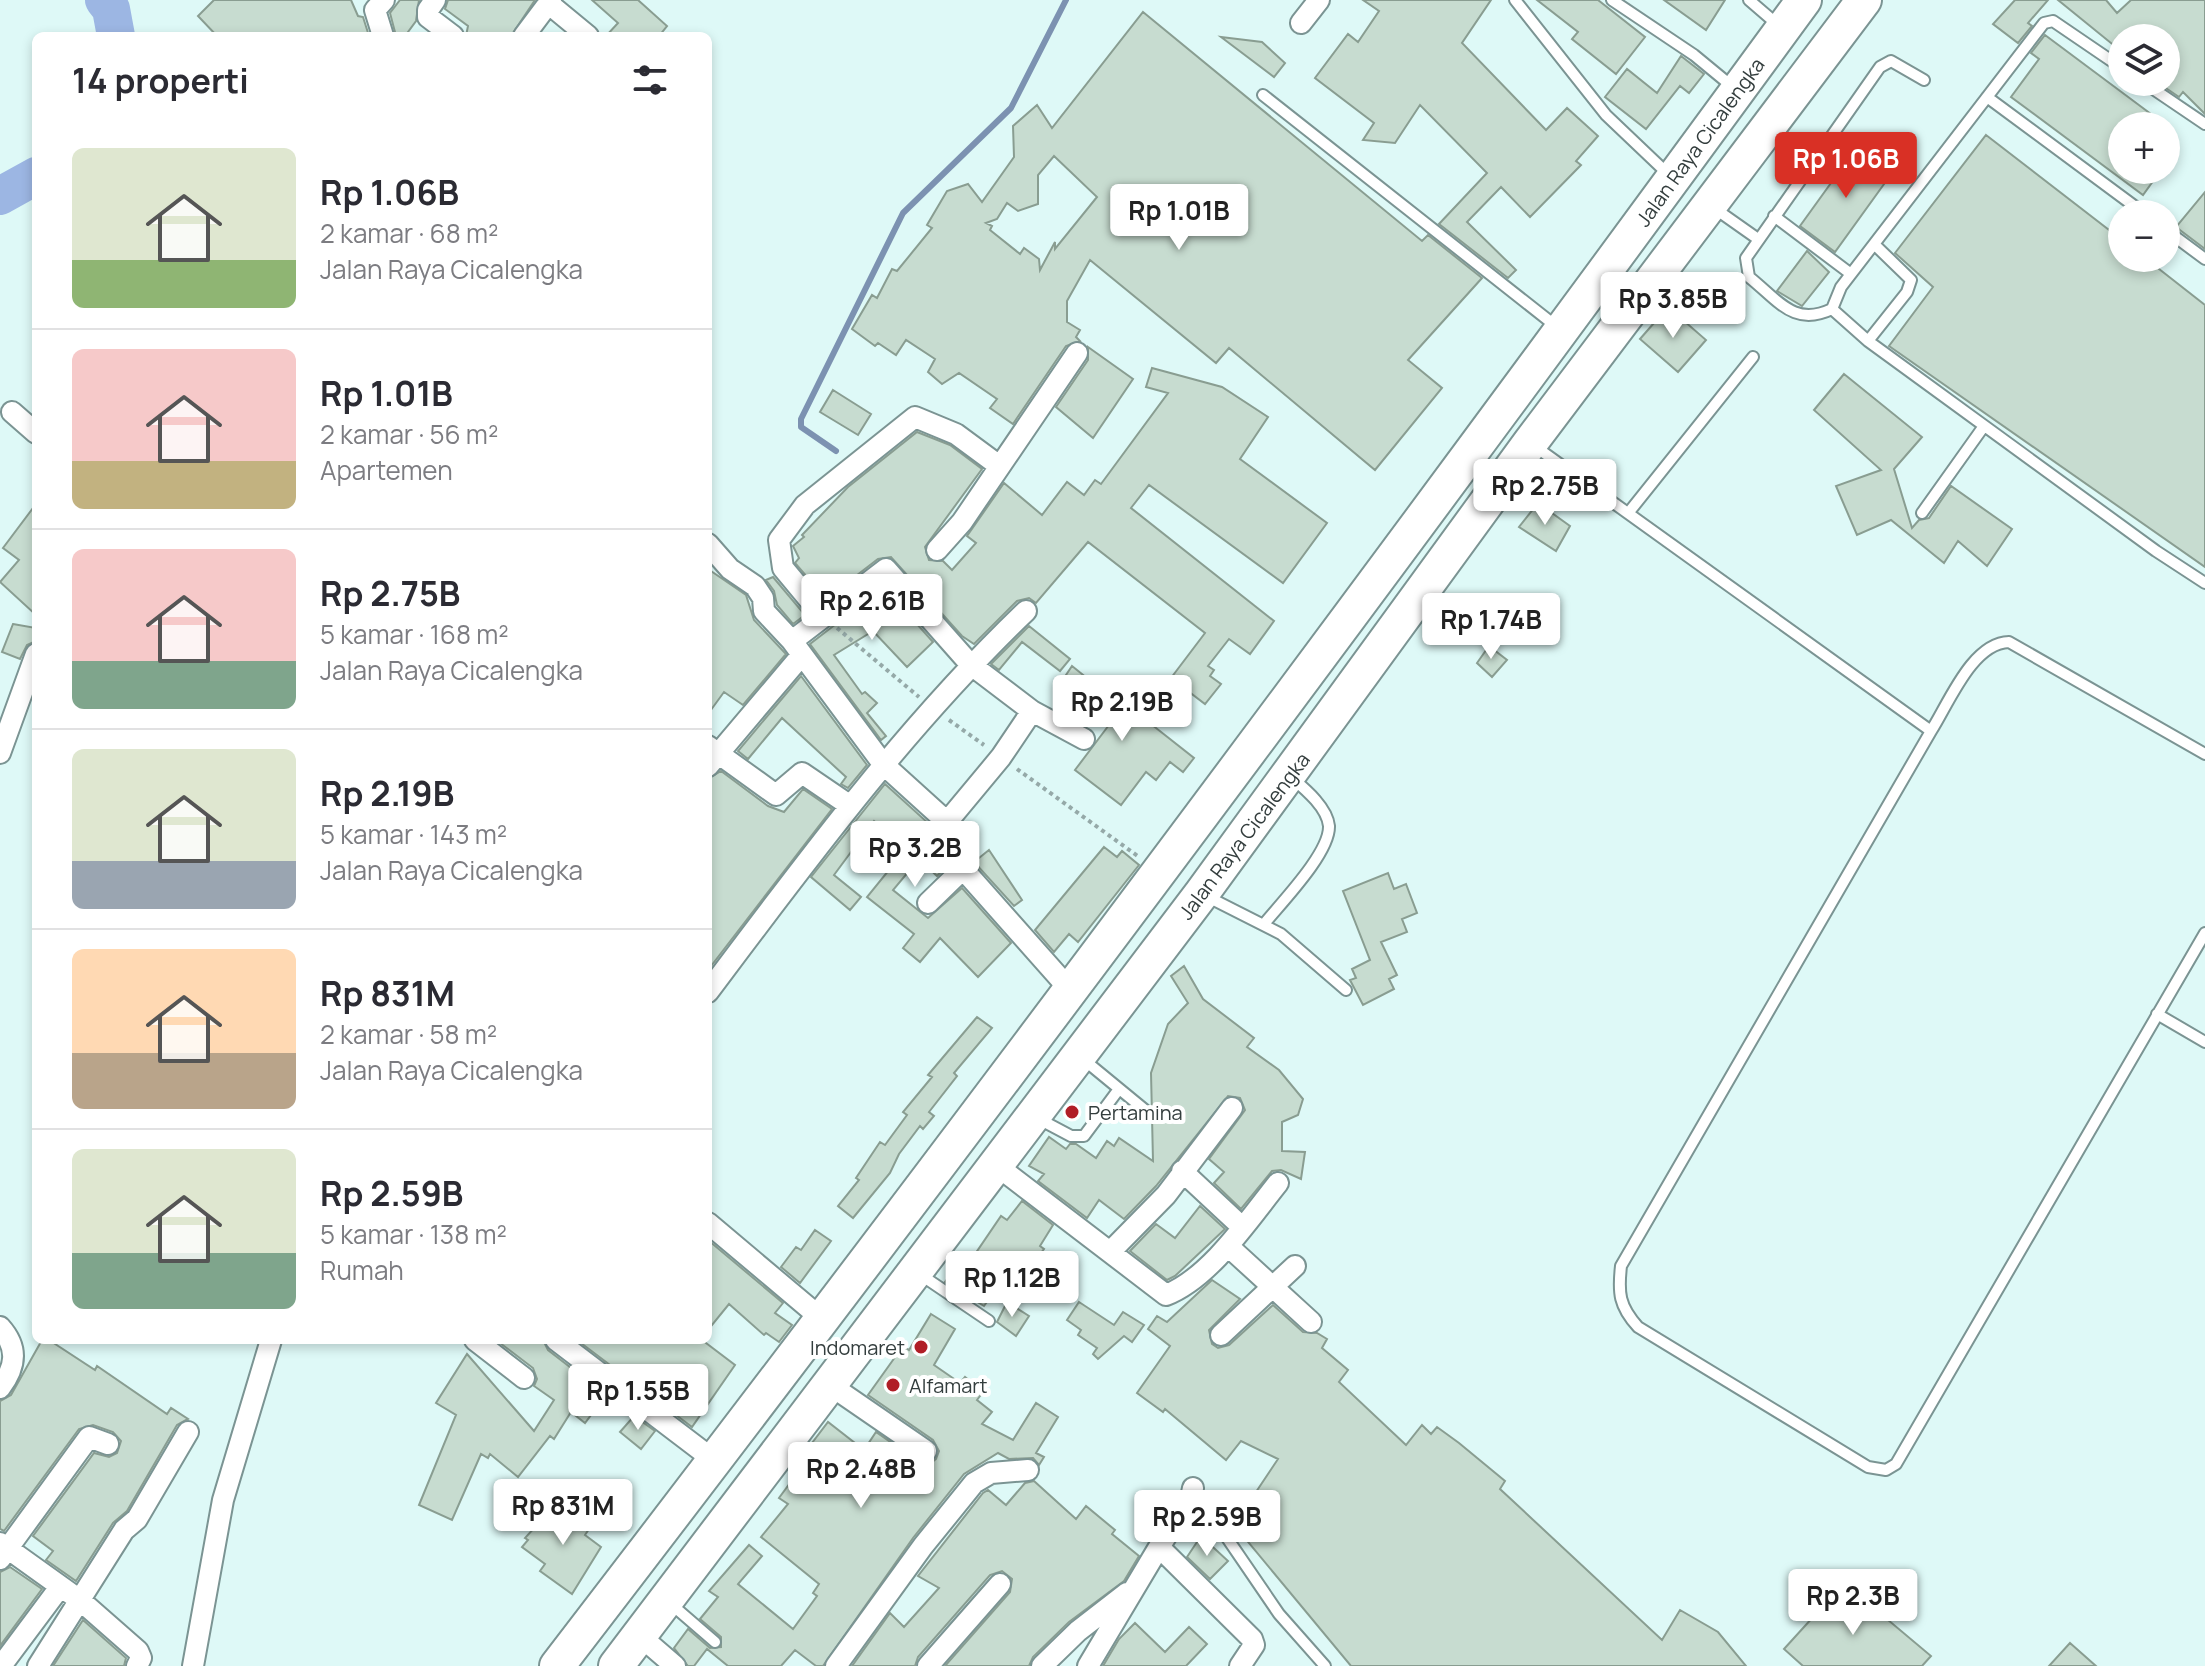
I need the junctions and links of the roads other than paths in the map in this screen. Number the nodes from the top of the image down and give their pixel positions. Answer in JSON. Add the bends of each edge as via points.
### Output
{"nodes":[{"id":1,"x":384,"y":0,"type":"edge"},
{"id":2,"x":435,"y":0,"type":"edge"},
{"id":3,"x":1319,"y":0,"type":"edge"},
{"id":4,"x":1515,"y":0,"type":"edge"},
{"id":5,"x":1612,"y":0,"type":"edge"},
{"id":6,"x":1749,"y":0,"type":"edge"},
{"id":7,"x":1804,"y":0,"type":"edge"},
{"id":8,"x":1864,"y":0,"type":"edge"},
{"id":9,"x":550,"y":1,"type":"edge"},
{"id":10,"x":1301,"y":23,"type":"dead end"},
{"id":11,"x":1783,"y":29,"type":"junction"},
{"id":12,"x":382,"y":32,"type":"edge"},
{"id":13,"x":448,"y":32,"type":"edge"},
{"id":14,"x":527,"y":32,"type":"edge"},
{"id":15,"x":584,"y":32,"type":"edge"},
{"id":16,"x":2108,"y":59,"type":"edge"},
{"id":17,"x":1924,"y":80,"type":"dead end"},
{"id":18,"x":1737,"y":90,"type":"junction"},
{"id":19,"x":1263,"y":95,"type":"dead end"},
{"id":20,"x":2164,"y":96,"type":"edge"},
{"id":21,"x":1987,"y":97,"type":"junction"},
{"id":22,"x":2205,"y":124,"type":"edge"},
{"id":23,"x":1673,"y":178,"type":"junction"},
{"id":24,"x":2126,"y":200,"type":"edge"},
{"id":25,"x":1711,"y":206,"type":"junction"},
{"id":26,"x":1774,"y":216,"type":"junction"},
{"id":27,"x":1758,"y":239,"type":"junction"},
{"id":28,"x":2180,"y":240,"type":"edge"},
{"id":29,"x":1875,"y":245,"type":"junction"},
{"id":30,"x":2205,"y":259,"type":"edge"},
{"id":31,"x":1851,"y":274,"type":"junction"},
{"id":32,"x":1832,"y":309,"type":"junction"},
{"id":33,"x":1563,"y":331,"type":"junction"},
{"id":34,"x":1868,"y":341,"type":"junction"},
{"id":35,"x":1077,"y":353,"type":"dead end"},
{"id":36,"x":1753,"y":357,"type":"dead end"},
{"id":37,"x":12,"y":412,"type":"dead end"},
{"id":38,"x":1984,"y":426,"type":"junction"},
{"id":39,"x":32,"y":430,"type":"edge"},
{"id":40,"x":1530,"y":443,"type":"junction"},
{"id":41,"x":998,"y":465,"type":"junction"},
{"id":42,"x":1629,"y":512,"type":"junction"},
{"id":43,"x":1922,"y":513,"type":"dead end"},
{"id":44,"x":712,"y":549,"type":"edge"},
{"id":45,"x":937,"y":550,"type":"dead end"},
{"id":46,"x":2205,"y":583,"type":"edge"},
{"id":47,"x":1026,"y":611,"type":"dead end"},
{"id":48,"x":822,"y":615,"type":"junction"},
{"id":49,"x":797,"y":648,"type":"junction"},
{"id":50,"x":970,"y":664,"type":"junction"},
{"id":51,"x":32,"y":665,"type":"edge"},
{"id":52,"x":1032,"y":711,"type":"junction"},
{"id":53,"x":1931,"y":731,"type":"junction"},
{"id":54,"x":1084,"y":739,"type":"dead end"},
{"id":55,"x":0,"y":753,"type":"edge"},
{"id":56,"x":712,"y":754,"type":"edge"},
{"id":57,"x":2205,"y":754,"type":"edge"},
{"id":58,"x":712,"y":756,"type":"edge"},
{"id":59,"x":883,"y":764,"type":"junction"},
{"id":60,"x":1290,"y":776,"type":"junction"},
{"id":61,"x":849,"y":805,"type":"junction"},
{"id":62,"x":947,"y":822,"type":"junction"},
{"id":63,"x":963,"y":869,"type":"junction"},
{"id":64,"x":1202,"y":893,"type":"junction"},
{"id":65,"x":928,"y":903,"type":"dead end"},
{"id":66,"x":1264,"y":924,"type":"junction"},
{"id":67,"x":2205,"y":933,"type":"edge"},
{"id":68,"x":712,"y":987,"type":"edge"},
{"id":69,"x":1346,"y":990,"type":"dead end"},
{"id":70,"x":1072,"y":992,"type":"junction"},
{"id":71,"x":2157,"y":1014,"type":"junction"},
{"id":72,"x":2205,"y":1042,"type":"edge"},
{"id":73,"x":1078,"y":1055,"type":"junction"},
{"id":74,"x":1119,"y":1089,"type":"junction"},
{"id":75,"x":1232,"y":1108,"type":"dead end"},
{"id":76,"x":1145,"y":1110,"type":"dead end"},
{"id":77,"x":1033,"y":1116,"type":"junction"},
{"id":78,"x":996,"y":1165,"type":"junction"},
{"id":79,"x":1182,"y":1171,"type":"junction"},
{"id":80,"x":1278,"y":1183,"type":"dead end"},
{"id":81,"x":712,"y":1226,"type":"edge"},
{"id":82,"x":1242,"y":1227,"type":"junction"},
{"id":83,"x":1228,"y":1246,"type":"junction"},
{"id":84,"x":1111,"y":1251,"type":"junction"},
{"id":85,"x":1295,"y":1266,"type":"dead end"},
{"id":86,"x":916,"y":1272,"type":"junction"},
{"id":87,"x":1274,"y":1286,"type":"junction"},
{"id":88,"x":822,"y":1319,"type":"junction"},
{"id":89,"x":989,"y":1321,"type":"dead end"},
{"id":90,"x":1311,"y":1322,"type":"dead end"},
{"id":91,"x":0,"y":1327,"type":"edge"},
{"id":92,"x":1221,"y":1335,"type":"dead end"},
{"id":93,"x":270,"y":1344,"type":"edge"},
{"id":94,"x":480,"y":1344,"type":"edge"},
{"id":95,"x":561,"y":1344,"type":"edge"},
{"id":96,"x":524,"y":1378,"type":"dead end"},
{"id":97,"x":830,"y":1385,"type":"junction"},
{"id":98,"x":0,"y":1388,"type":"edge"},
{"id":99,"x":188,"y":1432,"type":"dead end"},
{"id":100,"x":108,"y":1444,"type":"dead end"},
{"id":101,"x":926,"y":1451,"type":"dead end"},
{"id":102,"x":715,"y":1461,"type":"junction"},
{"id":103,"x":1028,"y":1470,"type":"dead end"},
{"id":104,"x":1193,"y":1488,"type":"joint"},
{"id":105,"x":1159,"y":1547,"type":"junction"},
{"id":106,"x":3,"y":1550,"type":"edge"},
{"id":107,"x":1000,"y":1584,"type":"dead end"},
{"id":108,"x":1139,"y":1584,"type":"junction"},
{"id":109,"x":60,"y":1587,"type":"junction"},
{"id":110,"x":666,"y":1600,"type":"junction"},
{"id":111,"x":81,"y":1601,"type":"junction"},
{"id":112,"x":639,"y":1635,"type":"junction"},
{"id":113,"x":715,"y":1642,"type":"dead end"},
{"id":114,"x":937,"y":1663,"type":"edge"},
{"id":115,"x":1,"y":1666,"type":"edge"},
{"id":116,"x":38,"y":1666,"type":"edge"},
{"id":117,"x":137,"y":1666,"type":"edge"},
{"id":118,"x":193,"y":1666,"type":"edge"},
{"id":119,"x":557,"y":1666,"type":"edge"},
{"id":120,"x":616,"y":1666,"type":"edge"},
{"id":121,"x":675,"y":1666,"type":"edge"},
{"id":122,"x":836,"y":1666,"type":"edge"},
{"id":123,"x":1042,"y":1666,"type":"edge"},
{"id":124,"x":1088,"y":1666,"type":"edge"},
{"id":125,"x":1240,"y":1666,"type":"edge"},
{"id":126,"x":1325,"y":1666,"type":"edge"}],
"edges":[{"from":1,"to":12,"type":"street","via":[[375,10]]},
{"from":2,"to":13,"type":"street","via":[[428,17]]},
{"from":3,"to":10,"type":"street"},
{"from":4,"to":23,"type":"lane","via":[[1606,115]]},
{"from":5,"to":18,"type":"lane"},
{"from":6,"to":11,"type":"lane"},
{"from":7,"to":11,"type":"highway","name":"Jalan Raya Cicalengka"},
{"from":8,"to":25,"type":"highway","name":"Jalan Raya Cicalengka"},
{"from":9,"to":14,"type":"street"},
{"from":9,"to":15,"type":"street"},
{"from":11,"to":18,"type":"highway","name":"Jalan Raya Cicalengka"},
{"from":16,"to":21,"type":"lane","via":[[2049,20]]},
{"from":17,"to":26,"type":"lane","via":[[1897,62],[1880,67]]},
{"from":18,"to":23,"type":"highway","name":"Jalan Raya Cicalengka"},
{"from":19,"to":33,"type":"lane"},
{"from":20,"to":22,"type":"lane"},
{"from":21,"to":24,"type":"lane"},
{"from":21,"to":29,"type":"lane"},
{"from":23,"to":33,"type":"highway","name":"Jalan Raya Cicalengka"},
{"from":25,"to":27,"type":"lane"},
{"from":25,"to":40,"type":"highway","name":"Jalan Raya Cicalengka"},
{"from":26,"to":27,"type":"lane"},
{"from":26,"to":31,"type":"lane"},
{"from":27,"to":32,"type":"lane","via":[[1746,258],[1749,277],[1805,318]]},
{"from":28,"to":30,"type":"lane"},
{"from":29,"to":31,"type":"lane"},
{"from":29,"to":34,"type":"lane","via":[[1911,280]]},
{"from":31,"to":32,"type":"lane","via":[[1835,295]]},
{"from":32,"to":34,"type":"lane"},
{"from":33,"to":70,"type":"highway","name":"Jalan Raya Cicalengka"},
{"from":34,"to":38,"type":"lane"},
{"from":35,"to":41,"type":"street"},
{"from":36,"to":42,"type":"lane"},
{"from":37,"to":39,"type":"street"},
{"from":38,"to":43,"type":"lane"},
{"from":38,"to":46,"type":"lane"},
{"from":40,"to":42,"type":"lane"},
{"from":40,"to":60,"type":"highway","name":"Jalan Raya Cicalengka"},
{"from":41,"to":45,"type":"street"},
{"from":41,"to":48,"type":"street","via":[[956,434],[915,417],[842,472],[805,505],[779,540],[783,568]]},
{"from":42,"to":53,"type":"lane"},
{"from":44,"to":49,"type":"street","via":[[755,586],[764,611]]},
{"from":47,"to":50,"type":"street"},
{"from":48,"to":49,"type":"street"},
{"from":48,"to":50,"type":"street","via":[[886,569]]},
{"from":49,"to":56,"type":"street"},
{"from":49,"to":59,"type":"street"},
{"from":50,"to":52,"type":"street"},
{"from":50,"to":59,"type":"street"},
{"from":51,"to":55,"type":"street"},
{"from":52,"to":54,"type":"street"},
{"from":52,"to":62,"type":"street"},
{"from":53,"to":57,"type":"lane","via":[[1978,657],[1998,642],[2009,642]]},
{"from":53,"to":71,"type":"lane","via":[[1621,1266],[1618,1293],[1623,1310],[1638,1327],[1868,1467],[1886,1470],[1903,1456]]},
{"from":58,"to":61,"type":"street","via":[[776,795],[802,773]]},
{"from":59,"to":61,"type":"street"},
{"from":59,"to":62,"type":"street"},
{"from":60,"to":64,"type":"highway","name":"Jalan Raya Cicalengka"},
{"from":60,"to":66,"type":"lane","via":[[1309,792],[1329,828],[1313,862]]},
{"from":61,"to":68,"type":"street"},
{"from":62,"to":63,"type":"street"},
{"from":63,"to":65,"type":"street"},
{"from":63,"to":70,"type":"street"},
{"from":64,"to":66,"type":"lane","via":[[1239,916]]},
{"from":64,"to":73,"type":"highway","name":"Jalan Raya Cicalengka"},
{"from":66,"to":69,"type":"lane"},
{"from":67,"to":71,"type":"lane"},
{"from":70,"to":88,"type":"highway","name":"Jalan Raya Cicalengka"},
{"from":71,"to":72,"type":"lane"},
{"from":73,"to":74,"type":"lane"},
{"from":73,"to":77,"type":"highway","name":"Jalan Raya Cicalengka"},
{"from":74,"to":76,"type":"lane"},
{"from":74,"to":77,"type":"lane","via":[[1079,1137]]},
{"from":75,"to":79,"type":"street"},
{"from":77,"to":78,"type":"highway","name":"Jalan Raya Cicalengka"},
{"from":78,"to":84,"type":"street"},
{"from":78,"to":86,"type":"highway","name":"Jalan Raya Cicalengka"},
{"from":79,"to":82,"type":"street"},
{"from":79,"to":84,"type":"street"},
{"from":80,"to":82,"type":"street"},
{"from":81,"to":88,"type":"street"},
{"from":82,"to":83,"type":"street"},
{"from":83,"to":84,"type":"street","via":[[1166,1295]]},
{"from":83,"to":87,"type":"street"},
{"from":85,"to":87,"type":"street"},
{"from":86,"to":89,"type":"lane"},
{"from":86,"to":97,"type":"highway","name":"Jalan Raya Cicalengka"},
{"from":87,"to":90,"type":"street"},
{"from":87,"to":92,"type":"street"},
{"from":88,"to":102,"type":"highway","name":"Jalan Raya Cicalengka"},
{"from":91,"to":98,"type":"street","via":[[14,1353],[12,1372]]},
{"from":93,"to":118,"type":"street","via":[[223,1500]]},
{"from":94,"to":96,"type":"street"},
{"from":95,"to":102,"type":"street"},
{"from":97,"to":101,"type":"street"},
{"from":97,"to":110,"type":"highway","name":"Jalan Raya Cicalengka"},
{"from":99,"to":111,"type":"street"},
{"from":100,"to":106,"type":"street","via":[[89,1437]]},
{"from":102,"to":119,"type":"highway","name":"Jalan Raya Cicalengka"},
{"from":103,"to":122,"type":"street","via":[[991,1473],[974,1483]]},
{"from":104,"to":105,"type":"street"},
{"from":104,"to":126,"type":"lane","via":[[1279,1614]]},
{"from":105,"to":108,"type":"street"},
{"from":105,"to":125,"type":"street","via":[[1252,1639],[1254,1645]]},
{"from":106,"to":109,"type":"street"},
{"from":107,"to":114,"type":"street"},
{"from":108,"to":123,"type":"street"},
{"from":108,"to":124,"type":"street"},
{"from":109,"to":111,"type":"street"},
{"from":109,"to":115,"type":"street"},
{"from":110,"to":112,"type":"highway","name":"Jalan Raya Cicalengka"},
{"from":110,"to":113,"type":"lane"},
{"from":111,"to":116,"type":"street"},
{"from":111,"to":117,"type":"street","via":[[138,1651]]},
{"from":112,"to":120,"type":"highway","name":"Jalan Raya Cicalengka"},
{"from":112,"to":121,"type":"street"}]}
